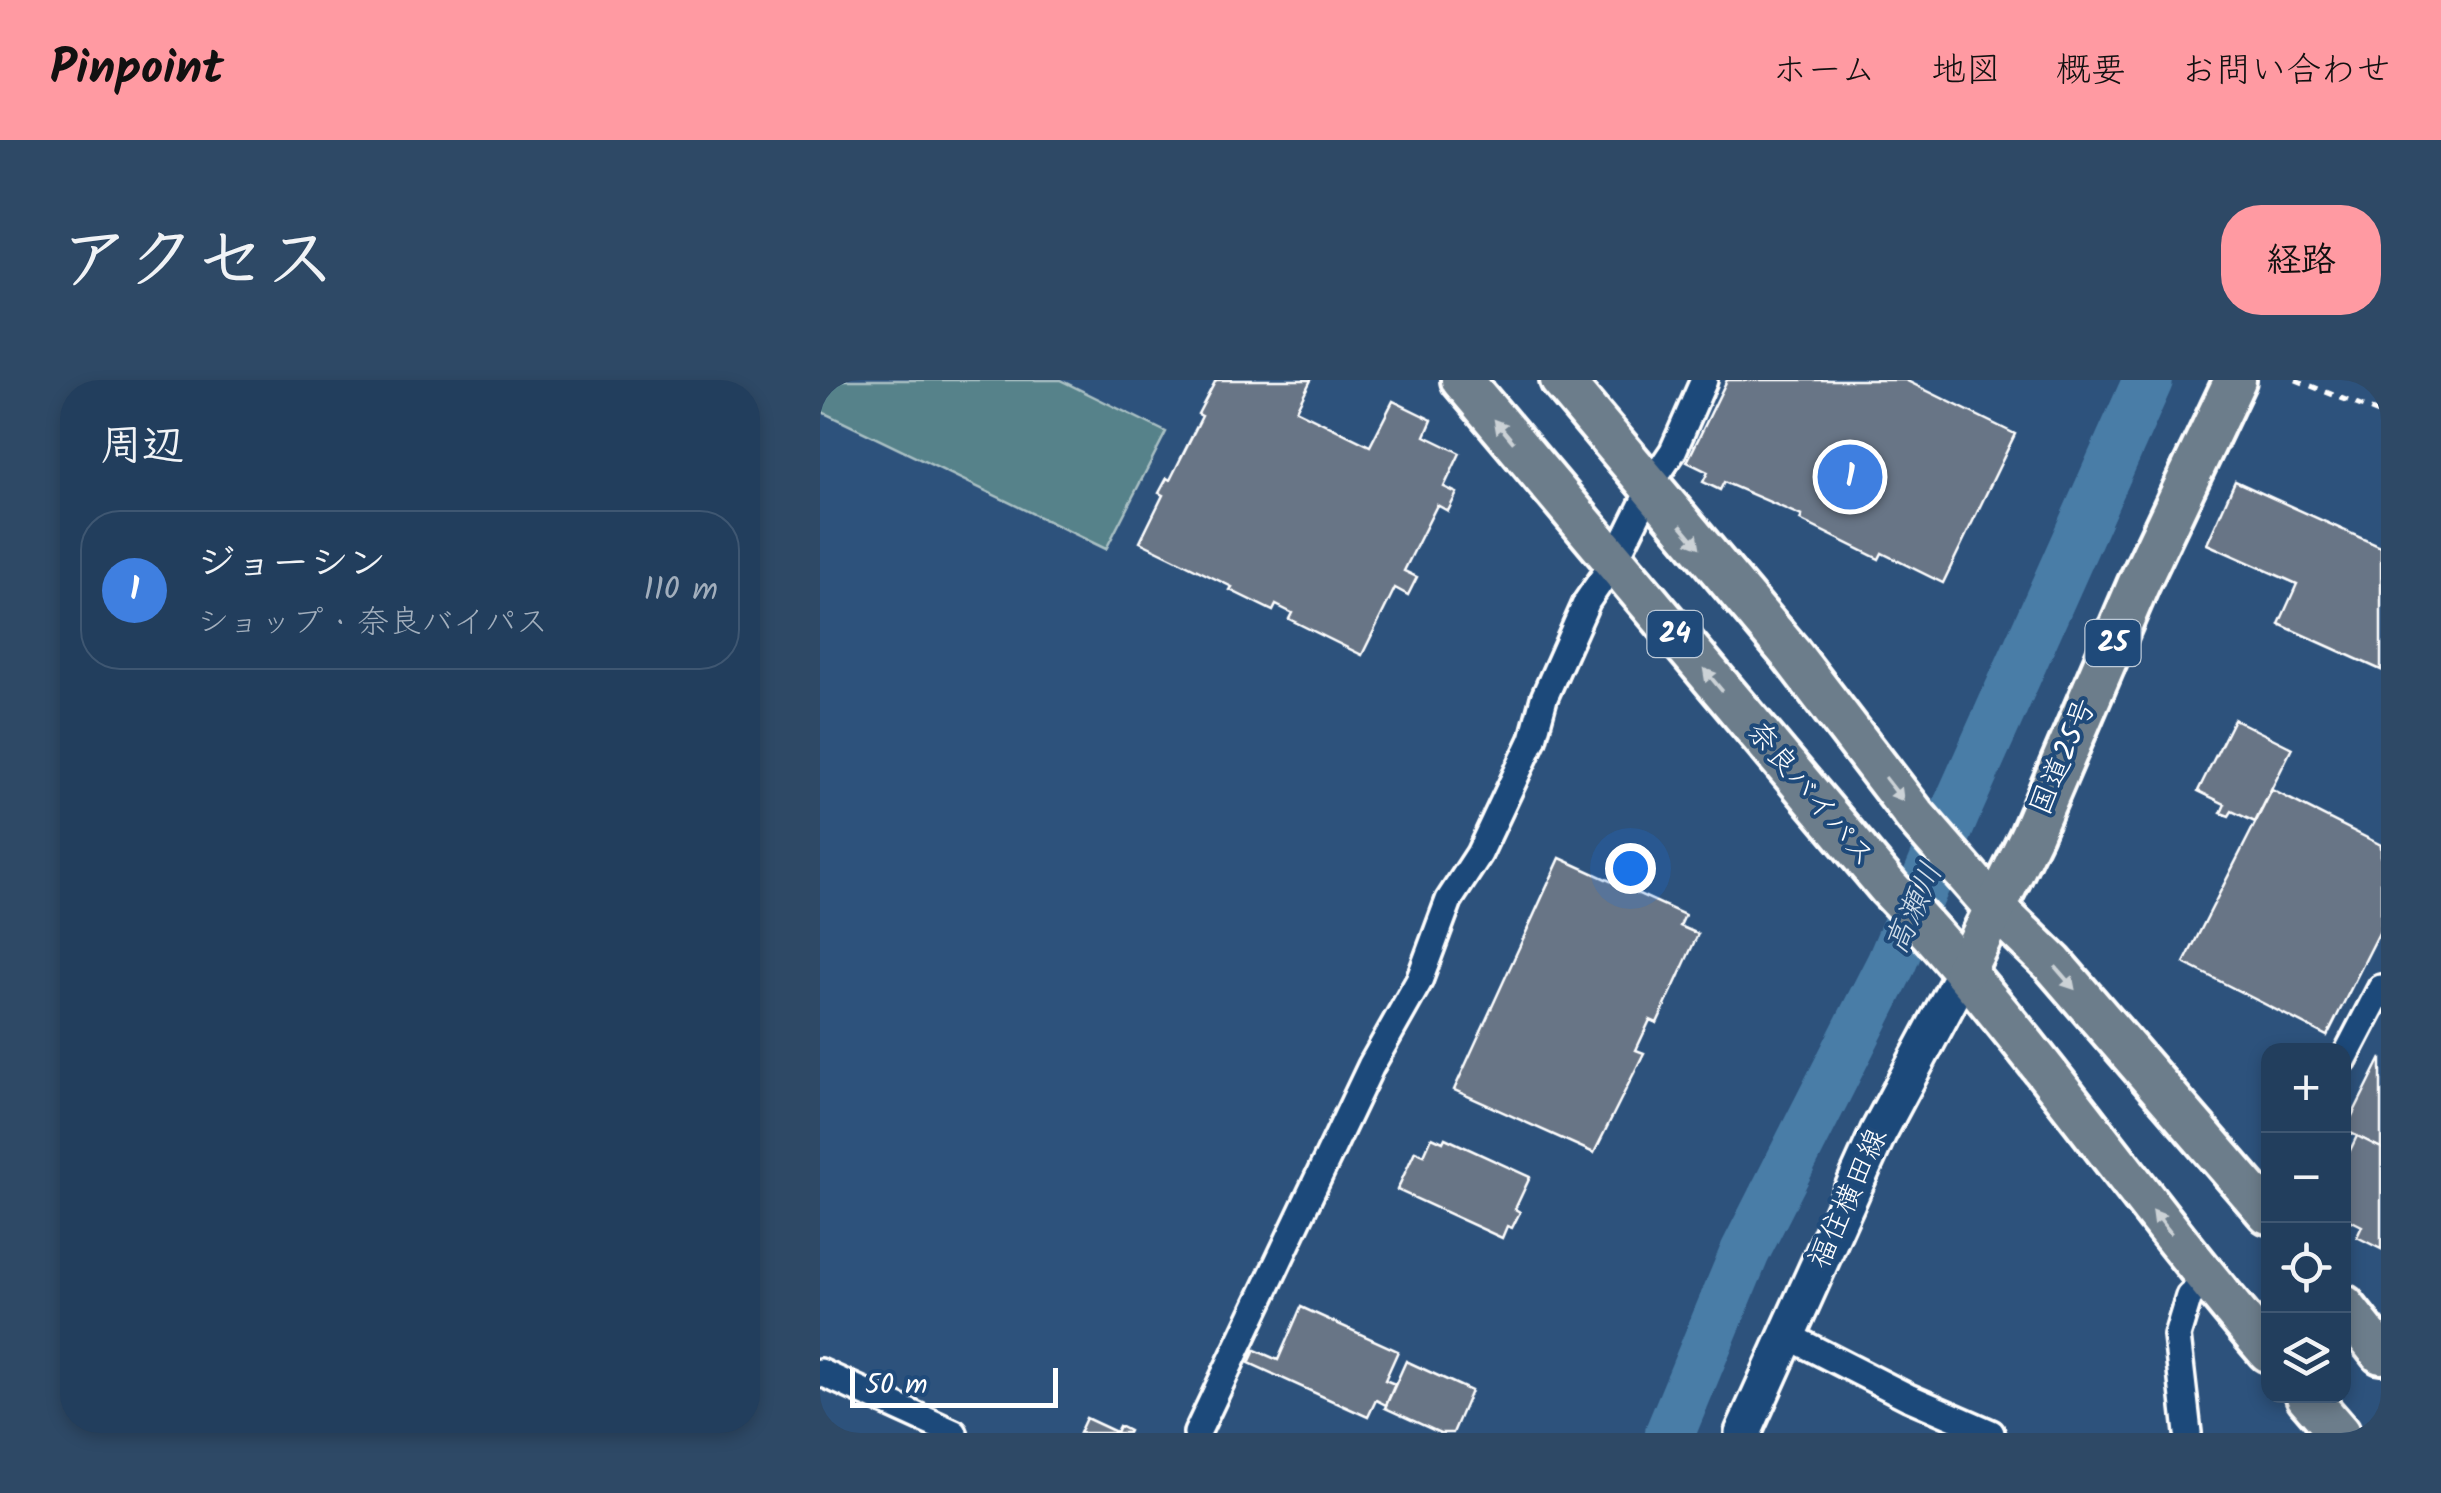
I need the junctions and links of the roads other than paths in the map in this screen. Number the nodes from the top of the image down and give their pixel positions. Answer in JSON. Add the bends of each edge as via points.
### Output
{"nodes":[{"id":1,"x":1462,"y":380,"type":"edge"},
{"id":2,"x":1560,"y":380,"type":"edge"},
{"id":3,"x":1704,"y":380,"type":"edge"},
{"id":4,"x":2235,"y":380,"type":"edge"},
{"id":5,"x":1651,"y":490,"type":"junction"},
{"id":6,"x":1614,"y":562,"type":"junction"},
{"id":7,"x":1989,"y":900,"type":"junction"},
{"id":8,"x":1958,"y":961,"type":"junction"},
{"id":9,"x":2381,"y":988,"type":"edge"},
{"id":10,"x":2351,"y":1045,"type":"edge"},
{"id":11,"x":2261,"y":1205,"type":"edge"},
{"id":12,"x":2207,"y":1281,"type":"junction"},
{"id":13,"x":2350,"y":1313,"type":"edge"},
{"id":14,"x":1788,"y":1336,"type":"junction"},
{"id":15,"x":2261,"y":1344,"type":"edge"},
{"id":16,"x":2381,"y":1353,"type":"edge"},
{"id":17,"x":820,"y":1372,"type":"edge"},
{"id":18,"x":2313,"y":1403,"type":"edge"},
{"id":19,"x":954,"y":1433,"type":"edge"},
{"id":20,"x":1197,"y":1433,"type":"edge"},
{"id":21,"x":1743,"y":1433,"type":"edge"},
{"id":22,"x":1990,"y":1433,"type":"edge"},
{"id":23,"x":2188,"y":1433,"type":"edge"},
{"id":24,"x":2340,"y":1433,"type":"edge"}],
"edges":[{"from":6,"to":1,"type":"highway","name":"奈良バイパス","number":"24","one_way":true},
{"from":2,"to":5,"type":"highway","number":"24"},
{"from":3,"to":5,"type":"street"},
{"from":4,"to":7,"type":"highway","name":"国道25号","number":"25"},
{"from":5,"to":6,"type":"street"},
{"from":5,"to":7,"type":"highway","number":"24","one_way":true},
{"from":8,"to":6,"type":"highway","name":"奈良バイパス","number":"24","one_way":true},
{"from":6,"to":20,"type":"street","via":[[1587,601],[1544,698],[1534,739],[1479,854],[1449,900],[1418,981]]},
{"from":7,"to":8,"type":"highway","name":"国道25号","number":"25"},
{"from":7,"to":11,"type":"highway","number":"24","one_way":true,"via":[[2053,964]]},
{"from":12,"to":8,"type":"highway","name":"奈良バイパス","number":"24","one_way":true},
{"from":8,"to":14,"type":"main road","name":"福住横田線"},
{"from":9,"to":10,"type":"street"},
{"from":12,"to":15,"type":"highway","name":"奈良バイパス","number":"24"},
{"from":12,"to":23,"type":"street","via":[[2189,1296],[2177,1336]]},
{"from":13,"to":16,"type":"highway"},
{"from":14,"to":21,"type":"main road","name":"福住横田線"},
{"from":14,"to":22,"type":"street"},
{"from":17,"to":19,"type":"street"},
{"from":18,"to":24,"type":"highway"}]}
